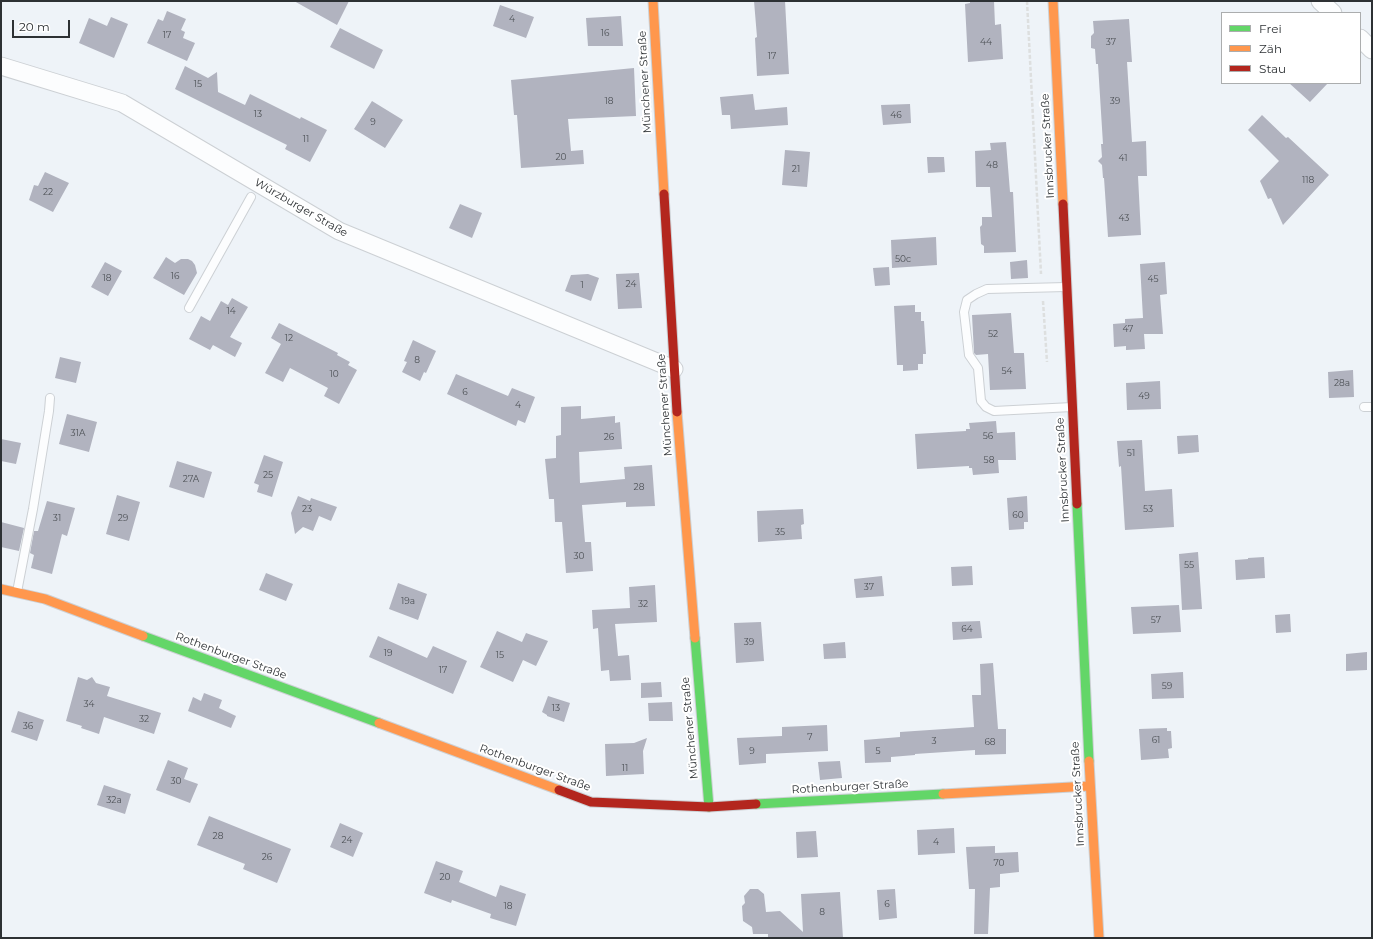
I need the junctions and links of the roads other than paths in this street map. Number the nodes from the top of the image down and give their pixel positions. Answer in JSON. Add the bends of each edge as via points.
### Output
{"nodes":[{"id":1,"x":653,"y":1,"type":"edge"},
{"id":2,"x":1053,"y":1,"type":"edge"},
{"id":3,"x":1320,"y":1,"type":"edge"},
{"id":4,"x":1332,"y":12,"type":"edge"},
{"id":5,"x":1361,"y":39,"type":"edge"},
{"id":6,"x":1372,"y":50,"type":"edge"},
{"id":7,"x":1,"y":66,"type":"edge"},
{"id":8,"x":251,"y":197,"type":"dead end"},
{"id":9,"x":1066,"y":287,"type":"junction"},
{"id":10,"x":189,"y":308,"type":"dead end"},
{"id":11,"x":674,"y":368,"type":"junction"},
{"id":12,"x":50,"y":398,"type":"dead end"},
{"id":13,"x":1072,"y":407,"type":"junction"},
{"id":14,"x":1,"y":589,"type":"edge"},
{"id":15,"x":17,"y":592,"type":"junction"},
{"id":16,"x":1090,"y":786,"type":"junction"},
{"id":17,"x":709,"y":807,"type":"junction"},
{"id":18,"x":1099,"y":938,"type":"edge"}],
"edges":[{"from":1,"to":11,"type":"street","name":"Münchener Straße"},
{"from":2,"to":9,"type":"street","name":"Innsbrucker Straße"},
{"from":3,"to":4,"type":"street"},
{"from":5,"to":6,"type":"street"},
{"from":7,"to":11,"type":"street","name":"Würzburger Straße","via":[[122,103],[339,232]]},
{"from":8,"to":10,"type":"lane"},
{"from":9,"to":13,"type":"street","name":"Innsbrucker Straße"},
{"from":9,"to":13,"type":"lane","via":[[987,289],[967,300],[964,312],[969,355],[978,368],[981,401],[986,407],[994,410]]},
{"from":11,"to":17,"type":"street","name":"Münchener Straße"},
{"from":12,"to":15,"type":"lane","via":[[34,509]]},
{"from":13,"to":16,"type":"street","name":"Innsbrucker Straße"},
{"from":14,"to":15,"type":"street","name":"Rothenburger Straße"},
{"from":15,"to":17,"type":"street","name":"Rothenburger Straße","via":[[45,599],[591,802]]},
{"from":16,"to":17,"type":"street","name":"Rothenburger Straße"},
{"from":16,"to":18,"type":"street","name":"Innsbrucker Straße"}]}
